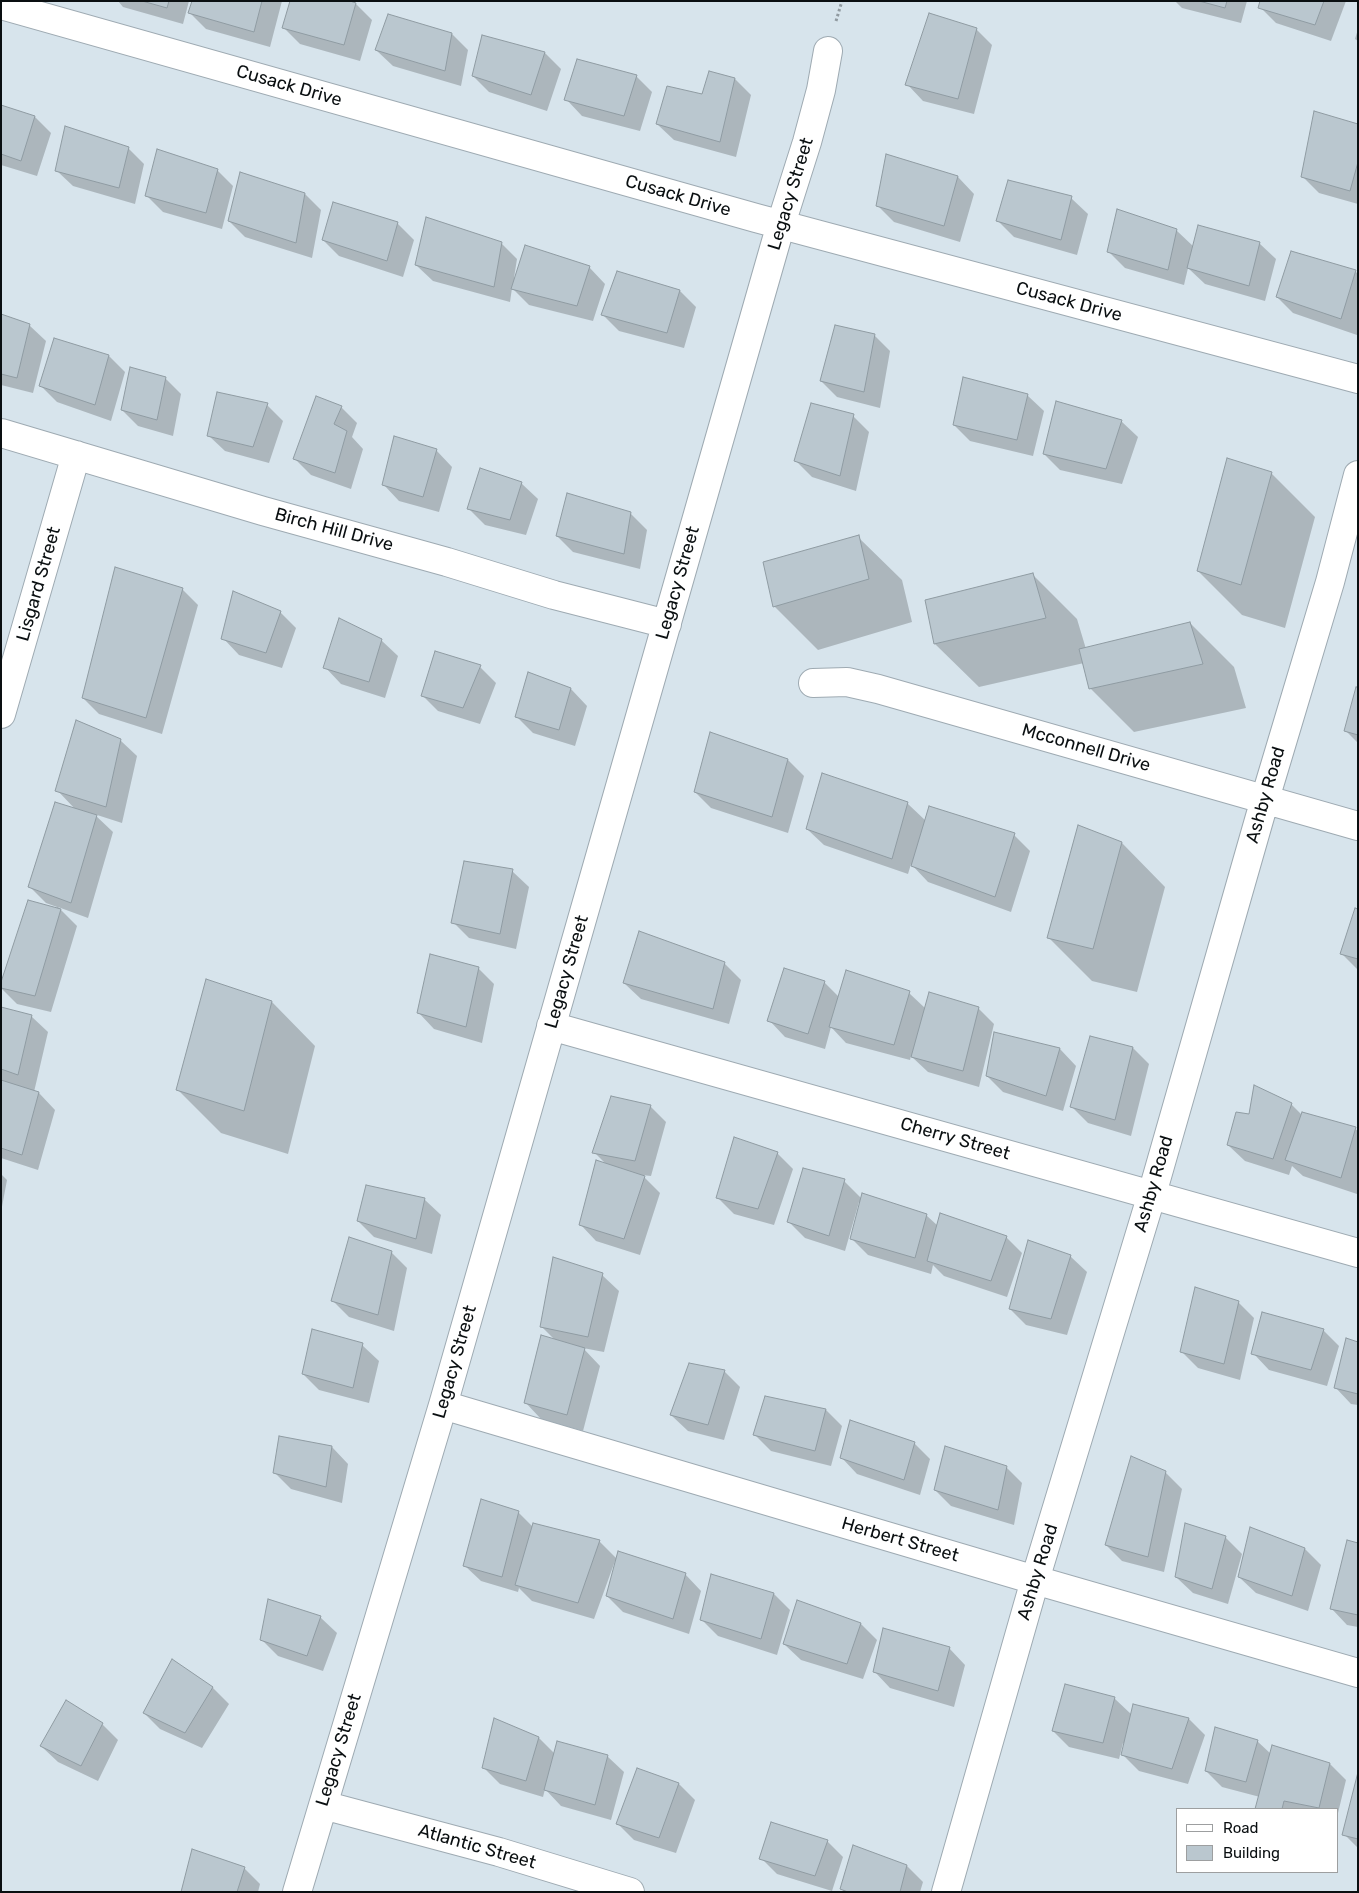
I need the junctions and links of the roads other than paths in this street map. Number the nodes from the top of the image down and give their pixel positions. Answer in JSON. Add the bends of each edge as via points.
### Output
{"nodes":[{"id":1,"x":1,"y":5,"type":"edge"},
{"id":2,"x":828,"y":51,"type":"dead end"},
{"id":3,"x":780,"y":224,"type":"junction"},
{"id":4,"x":1358,"y":379,"type":"edge"},
{"id":5,"x":1,"y":433,"type":"edge"},
{"id":6,"x":76,"y":455,"type":"junction"},
{"id":7,"x":1358,"y":475,"type":"edge"},
{"id":8,"x":667,"y":624,"type":"junction"},
{"id":9,"x":813,"y":683,"type":"dead end"},
{"id":10,"x":1,"y":714,"type":"edge"},
{"id":11,"x":1265,"y":799,"type":"junction"},
{"id":12,"x":1358,"y":826,"type":"edge"},
{"id":13,"x":552,"y":1026,"type":"junction"},
{"id":14,"x":1152,"y":1194,"type":"junction"},
{"id":15,"x":1358,"y":1252,"type":"edge"},
{"id":16,"x":443,"y":1405,"type":"junction"},
{"id":17,"x":1035,"y":1580,"type":"junction"},
{"id":18,"x":1358,"y":1673,"type":"edge"},
{"id":19,"x":323,"y":1805,"type":"junction"},
{"id":20,"x":297,"y":1892,"type":"edge"},
{"id":21,"x":630,"y":1892,"type":"edge"},
{"id":22,"x":946,"y":1892,"type":"edge"}],
"edges":[{"from":1,"to":3,"type":"street","name":"Cusack Drive"},
{"from":2,"to":3,"type":"street","name":"Legacy Street","via":[[807,142]]},
{"from":3,"to":4,"type":"street","name":"Cusack Drive"},
{"from":3,"to":8,"type":"street","name":"Legacy Street"},
{"from":5,"to":6,"type":"street","name":"Birch Hill Drive"},
{"from":6,"to":8,"type":"street","name":"Birch Hill Drive","via":[[554,595]]},
{"from":6,"to":10,"type":"street","name":"Lisgard Street"},
{"from":7,"to":11,"type":"street","name":"Ashby Road","via":[[1330,582]]},
{"from":8,"to":13,"type":"street","name":"Legacy Street"},
{"from":9,"to":11,"type":"street","name":"Mcconnell Drive","via":[[847,682],[878,689]]},
{"from":11,"to":12,"type":"street","name":"Mcconnell Drive"},
{"from":11,"to":14,"type":"street","name":"Ashby Road"},
{"from":13,"to":14,"type":"street","name":"Cherry Street"},
{"from":13,"to":16,"type":"street","name":"Legacy Street"},
{"from":14,"to":15,"type":"street","name":"Cherry Street"},
{"from":14,"to":17,"type":"street","name":"Ashby Road"},
{"from":16,"to":17,"type":"street","name":"Herbert Street"},
{"from":16,"to":19,"type":"street","name":"Legacy Street"},
{"from":17,"to":18,"type":"street","name":"Herbert Street"},
{"from":17,"to":22,"type":"street","name":"Ashby Road"},
{"from":19,"to":20,"type":"street","name":"Legacy Street"},
{"from":19,"to":21,"type":"street","name":"Atlantic Street","via":[[499,1852]]}]}
